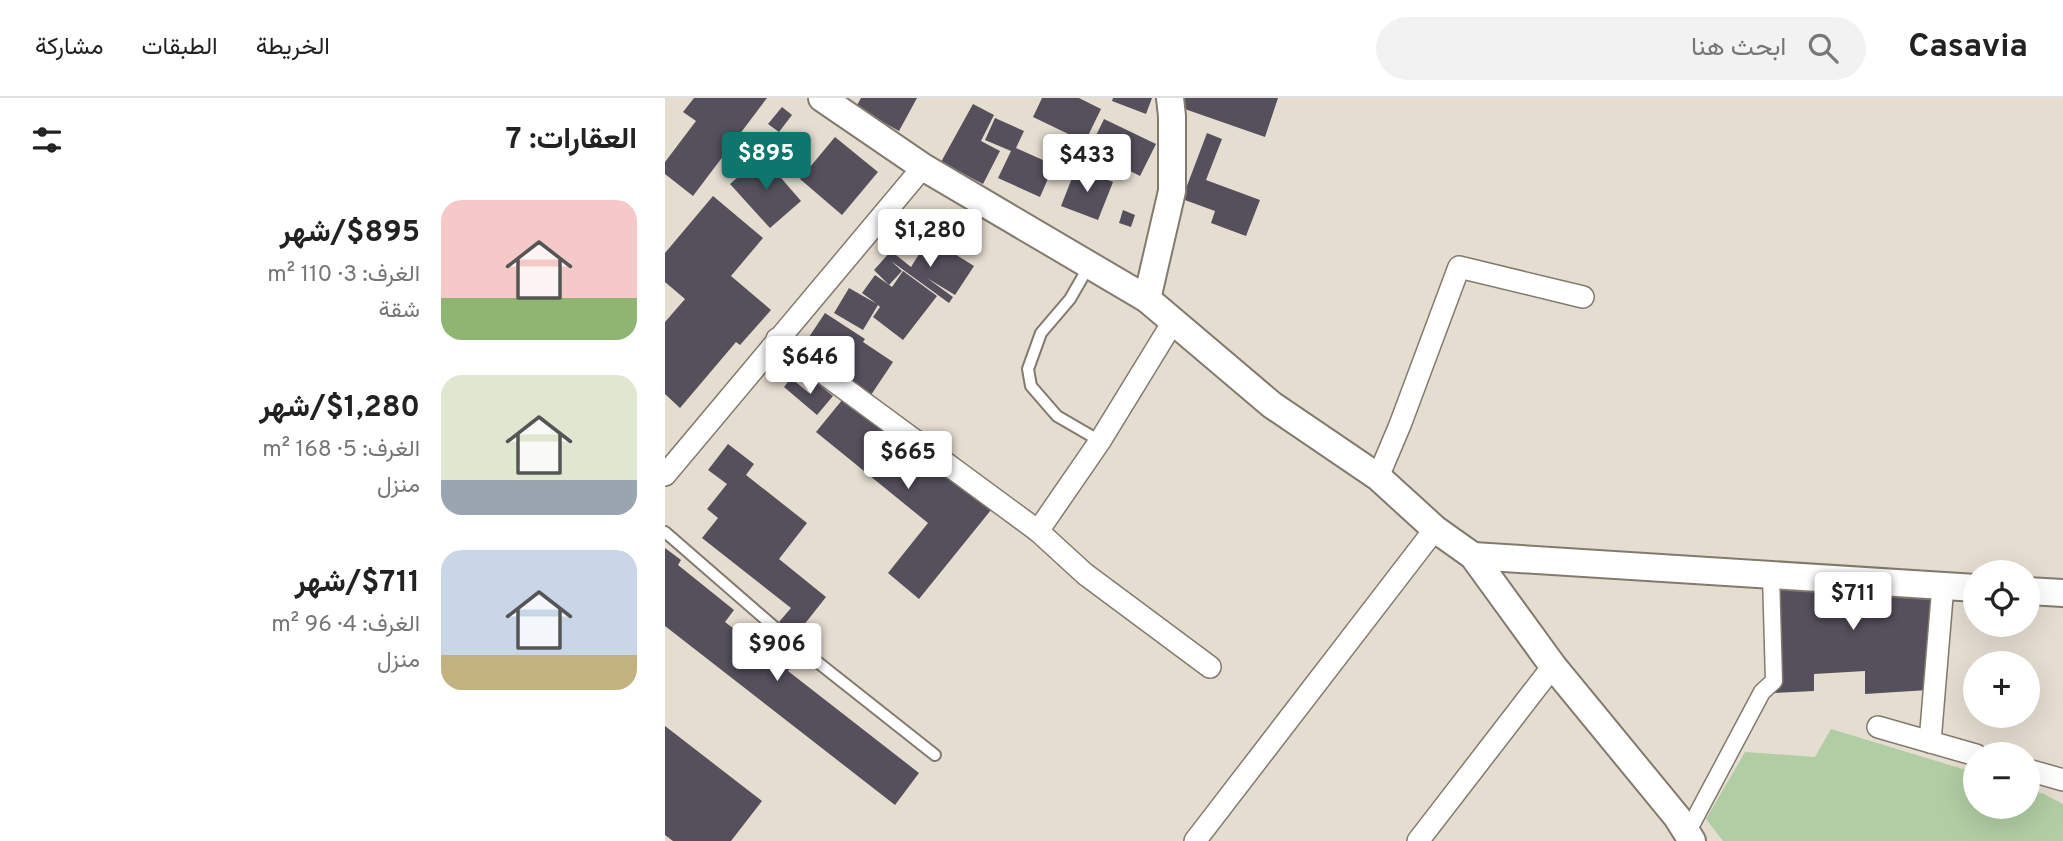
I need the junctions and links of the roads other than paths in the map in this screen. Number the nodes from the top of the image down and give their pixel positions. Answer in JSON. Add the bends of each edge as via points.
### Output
{"nodes":[{"id":1,"x":821,"y":98,"type":"edge"},
{"id":2,"x":1170,"y":98,"type":"edge"},
{"id":3,"x":923,"y":167,"type":"junction"},
{"id":4,"x":1090,"y":266,"type":"junction"},
{"id":5,"x":1583,"y":298,"type":"dead end"},
{"id":6,"x":1147,"y":299,"type":"junction"},
{"id":7,"x":1173,"y":322,"type":"junction"},
{"id":8,"x":777,"y":340,"type":"junction"},
{"id":9,"x":1100,"y":441,"type":"junction"},
{"id":10,"x":665,"y":474,"type":"edge"},
{"id":11,"x":1378,"y":477,"type":"junction"},
{"id":12,"x":1435,"y":529,"type":"junction"},
{"id":13,"x":665,"y":531,"type":"edge"},
{"id":14,"x":1038,"y":531,"type":"junction"},
{"id":15,"x":1473,"y":556,"type":"junction"},
{"id":16,"x":1771,"y":575,"type":"junction"},
{"id":17,"x":1943,"y":586,"type":"junction"},
{"id":18,"x":1963,"y":587,"type":"edge"},
{"id":19,"x":2040,"y":592,"type":"edge"},
{"id":20,"x":2063,"y":593,"type":"edge"},
{"id":21,"x":1553,"y":666,"type":"junction"},
{"id":22,"x":1210,"y":667,"type":"dead end"},
{"id":23,"x":1878,"y":727,"type":"dead end"},
{"id":24,"x":1930,"y":742,"type":"junction"},
{"id":25,"x":1963,"y":751,"type":"edge"},
{"id":26,"x":935,"y":755,"type":"dead end"},
{"id":27,"x":2040,"y":773,"type":"edge"},
{"id":28,"x":2063,"y":780,"type":"edge"},
{"id":29,"x":1690,"y":837,"type":"edge"},
{"id":30,"x":1195,"y":841,"type":"edge"},
{"id":31,"x":1418,"y":841,"type":"edge"}],
"edges":[{"from":1,"to":3,"type":"street"},
{"from":2,"to":6,"type":"street","via":[[1172,191]]},
{"from":3,"to":4,"type":"street"},
{"from":3,"to":8,"type":"street"},
{"from":4,"to":6,"type":"street"},
{"from":4,"to":9,"type":"lane","via":[[1070,299],[1041,332],[1028,369],[1031,386],[1057,416]]},
{"from":5,"to":11,"type":"street","via":[[1459,267]]},
{"from":6,"to":7,"type":"street"},
{"from":7,"to":9,"type":"street"},
{"from":7,"to":11,"type":"street","via":[[1272,405]]},
{"from":8,"to":10,"type":"street"},
{"from":8,"to":14,"type":"street"},
{"from":9,"to":14,"type":"street"},
{"from":11,"to":12,"type":"street"},
{"from":12,"to":15,"type":"street"},
{"from":12,"to":30,"type":"street"},
{"from":13,"to":26,"type":"lane","via":[[787,638]]},
{"from":14,"to":22,"type":"street","via":[[1085,574]]},
{"from":15,"to":16,"type":"street"},
{"from":15,"to":21,"type":"street"},
{"from":16,"to":17,"type":"street"},
{"from":16,"to":29,"type":"street","via":[[1775,681],[1762,692]]},
{"from":17,"to":18,"type":"street"},
{"from":17,"to":24,"type":"street"},
{"from":19,"to":20,"type":"street"},
{"from":21,"to":29,"type":"street"},
{"from":21,"to":31,"type":"street"},
{"from":23,"to":24,"type":"street"},
{"from":24,"to":25,"type":"street"},
{"from":27,"to":28,"type":"street"}]}
